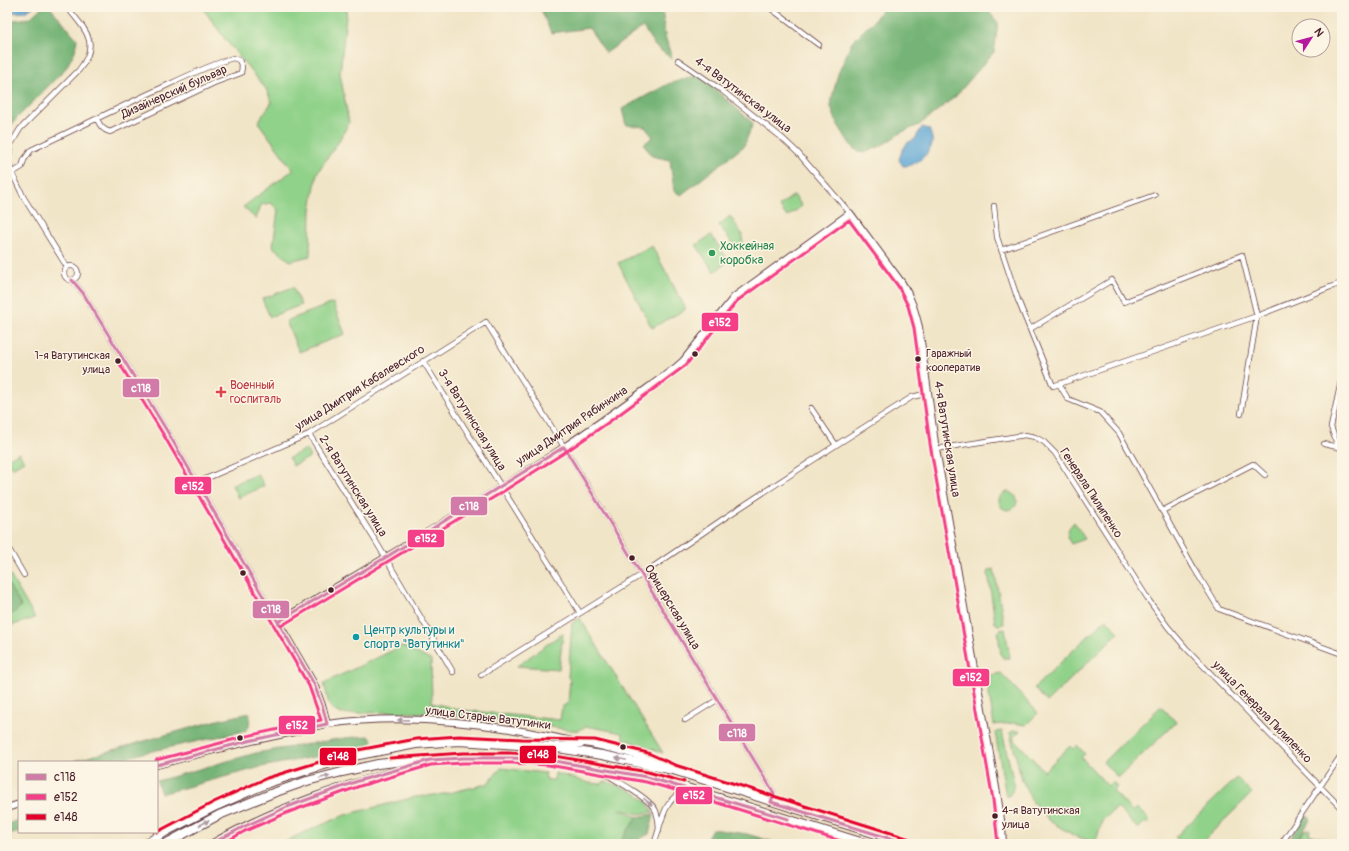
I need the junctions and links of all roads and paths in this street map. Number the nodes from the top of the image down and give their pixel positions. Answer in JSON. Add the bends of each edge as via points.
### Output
{"nodes":[{"id":1,"x":67,"y":7,"type":"edge"},
{"id":2,"x":769,"y":7,"type":"edge"},
{"id":3,"x":819,"y":45,"type":"dead end"},
{"id":4,"x":678,"y":60,"type":"dead end"},
{"id":5,"x":97,"y":119,"type":"junction"},
{"id":6,"x":12,"y":173,"type":"junction"},
{"id":7,"x":1155,"y":195,"type":"dead end"},
{"id":8,"x":994,"y":206,"type":"dead end"},
{"id":9,"x":850,"y":213,"type":"junction"},
{"id":10,"x":1001,"y":250,"type":"junction"},
{"id":11,"x":67,"y":267,"type":"junction"},
{"id":12,"x":77,"y":276,"type":"junction"},
{"id":13,"x":72,"y":280,"type":"junction"},
{"id":14,"x":1342,"y":284,"type":"edge"},
{"id":15,"x":83,"y":293,"type":"junction"},
{"id":16,"x":1257,"y":316,"type":"junction"},
{"id":17,"x":486,"y":322,"type":"joint"},
{"id":18,"x":1030,"y":329,"type":"junction"},
{"id":19,"x":423,"y":360,"type":"junction"},
{"id":20,"x":1342,"y":377,"type":"edge"},
{"id":21,"x":1059,"y":384,"type":"junction"},
{"id":22,"x":928,"y":393,"type":"junction"},
{"id":23,"x":811,"y":408,"type":"dead end"},
{"id":24,"x":1241,"y":414,"type":"dead end"},
{"id":25,"x":309,"y":434,"type":"junction"},
{"id":26,"x":1324,"y":444,"type":"dead end"},
{"id":27,"x":836,"y":445,"type":"junction"},
{"id":28,"x":564,"y":447,"type":"junction"},
{"id":29,"x":1340,"y":448,"type":"edge"},
{"id":30,"x":936,"y":449,"type":"junction"},
{"id":31,"x":1265,"y":475,"type":"dead end"},
{"id":32,"x":196,"y":483,"type":"junction"},
{"id":33,"x":502,"y":486,"type":"junction"},
{"id":34,"x":1162,"y":511,"type":"junction"},
{"id":35,"x":7,"y":546,"type":"edge"},
{"id":36,"x":385,"y":558,"type":"junction"},
{"id":37,"x":24,"y":575,"type":"dead end"},
{"id":38,"x":641,"y":575,"type":"junction"},
{"id":39,"x":580,"y":613,"type":"junction"},
{"id":40,"x":278,"y":622,"type":"junction"},
{"id":41,"x":1168,"y":627,"type":"joint"},
{"id":42,"x":1342,"y":654,"type":"edge"},
{"id":43,"x":453,"y":672,"type":"dead end"},
{"id":44,"x":481,"y":675,"type":"dead end"},
{"id":45,"x":717,"y":700,"type":"junction"},
{"id":46,"x":685,"y":720,"type":"dead end"},
{"id":47,"x":327,"y":724,"type":"junction"},
{"id":48,"x":522,"y":744,"type":"junction"},
{"id":49,"x":594,"y":745,"type":"junction"},
{"id":50,"x":1342,"y":754,"type":"edge"},
{"id":51,"x":430,"y":760,"type":"junction"},
{"id":52,"x":158,"y":765,"type":"edge"},
{"id":53,"x":593,"y":767,"type":"junction"},
{"id":54,"x":673,"y":770,"type":"junction"},
{"id":55,"x":1320,"y":786,"type":"junction"},
{"id":56,"x":687,"y":788,"type":"junction"},
{"id":57,"x":771,"y":802,"type":"junction"},
{"id":58,"x":18,"y":804,"type":"edge"},
{"id":59,"x":7,"y":808,"type":"edge"},
{"id":60,"x":1342,"y":809,"type":"edge"},
{"id":61,"x":659,"y":830,"type":"junction"},
{"id":62,"x":157,"y":833,"type":"edge"},
{"id":63,"x":167,"y":843,"type":"edge"},
{"id":64,"x":146,"y":844,"type":"edge"},
{"id":65,"x":160,"y":844,"type":"edge"},
{"id":66,"x":211,"y":844,"type":"edge"},
{"id":67,"x":654,"y":844,"type":"edge"},
{"id":68,"x":867,"y":844,"type":"edge"},
{"id":69,"x":908,"y":844,"type":"edge"},
{"id":70,"x":1002,"y":844,"type":"edge"},
{"id":71,"x":1281,"y":844,"type":"edge"}],
"edges":[{"from":1,"to":6,"type":"street","via":[[86,31],[90,43],[89,54],[79,70],[18,133],[10,146],[9,163]]},
{"from":2,"to":3,"type":"street"},
{"from":4,"to":9,"type":"street","name":"4-я Ватутинская улица","via":[[781,137]]},
{"from":5,"to":5,"type":"street","name":"Дизайнерский бульвар","via":[[100,126],[110,132],[241,73],[242,67],[239,60],[233,58],[211,64]]},
{"from":5,"to":6,"type":"street","name":"Дизайнерский бульвар","via":[[31,150],[22,167]]},
{"from":6,"to":11,"type":"street","via":[[24,198]]},
{"from":7,"to":10,"type":"street"},
{"from":8,"to":10,"type":"street","via":[[997,238]]},
{"from":9,"to":22,"type":"street","name":"4-я Ватутинская улица","via":[[909,295],[919,327]]},
{"from":9,"to":28,"type":"street","name":"улица Дмитрия Рябинкина","via":[[734,297],[675,368]]},
{"from":10,"to":18,"type":"street"},
{"from":11,"to":12,"type":"street","via":[[76,268]]},
{"from":11,"to":13,"type":"street","via":[[64,275]]},
{"from":12,"to":13,"type":"street"},
{"from":12,"to":15,"type":"street"},
{"from":13,"to":15,"type":"street"},
{"from":14,"to":16,"type":"street"},
{"from":15,"to":32,"type":"street"},
{"from":16,"to":18,"type":"street","via":[[1242,255],[1124,302],[1112,280]]},
{"from":16,"to":21,"type":"street"},
{"from":16,"to":24,"type":"street"},
{"from":17,"to":19,"type":"street","name":"улица Дмитрия Кабалевского"},
{"from":17,"to":28,"type":"street","name":"Офицерская улица"},
{"from":18,"to":21,"type":"street","via":[[1053,386]]},
{"from":19,"to":25,"type":"street","name":"улица Дмитрия Кабалевского"},
{"from":19,"to":33,"type":"street","name":"3-я Ватутинская улица"},
{"from":20,"to":29,"type":"street","via":[[1331,427]]},
{"from":21,"to":34,"type":"street","via":[[1068,399],[1100,412],[1119,433]]},
{"from":22,"to":27,"type":"street","via":[[912,397]]},
{"from":22,"to":30,"type":"street","name":"4-я Ватутинская улица"},
{"from":23,"to":27,"type":"street"},
{"from":25,"to":32,"type":"street","name":"улица Дмитрия Кабалевского"},
{"from":25,"to":36,"type":"street","name":"2-я Ватутинская улица"},
{"from":26,"to":29,"type":"street"},
{"from":27,"to":38,"type":"street"},
{"from":28,"to":33,"type":"street","name":"улица Дмитрия Рябинкина"},
{"from":28,"to":38,"type":"street","name":"Офицерская улица"},
{"from":30,"to":41,"type":"street","name":"Генерала Пилипенко","via":[[1020,435],[1044,442],[1055,453]]},
{"from":30,"to":70,"type":"street","name":"4-я Ватутинская улица","via":[[998,799]]},
{"from":31,"to":34,"type":"street","via":[[1253,464]]},
{"from":32,"to":40,"type":"street"},
{"from":33,"to":36,"type":"street","name":"улица Дмитрия Рябинкина"},
{"from":33,"to":39,"type":"street","name":"3-я Ватутинская улица"},
{"from":34,"to":42,"type":"street","via":[[1219,609]]},
{"from":35,"to":37,"type":"street"},
{"from":36,"to":40,"type":"street","name":"улица Дмитрия Рябинкина"},
{"from":36,"to":43,"type":"street","name":"2-я Ватутинская улица"},
{"from":38,"to":39,"type":"street"},
{"from":38,"to":45,"type":"street","name":"Офицерская улица"},
{"from":39,"to":44,"type":"street"},
{"from":40,"to":47,"type":"street","via":[[314,684]]},
{"from":41,"to":55,"type":"street","name":"улица Генерала Пилипенко"},
{"from":45,"to":46,"type":"street"},
{"from":45,"to":57,"type":"street","name":"Офицерская улица","via":[[774,793]]},
{"from":49,"to":47,"type":"street","name":"улица Старые Ватутинки","one_way":true,"via":[[503,728],[439,721],[392,720]]},
{"from":47,"to":52,"type":"street","name":"улица Старые Ватутинки"},
{"from":48,"to":49,"type":"street"},
{"from":54,"to":48,"type":"highway","one_way":true,"via":[[602,755]]},
{"from":48,"to":64,"type":"highway","bridge":true,"via":[[459,741],[416,744],[359,755],[268,783],[216,806]]},
{"from":49,"to":54,"type":"street","name":"улица Старые Ватутинки","via":[[646,758]]},
{"from":50,"to":55,"type":"street"},
{"from":51,"to":53,"type":"highway","via":[[520,758]]},
{"from":63,"to":51,"type":"highway","one_way":true,"via":[[219,815],[307,782],[378,764]]},
{"from":51,"to":66,"type":"street","via":[[322,793],[243,827]]},
{"from":53,"to":56,"type":"highway","via":[[647,777]]},
{"from":53,"to":61,"type":"street","one_way":true,"via":[[623,784],[653,806]]},
{"from":54,"to":57,"type":"highway"},
{"from":55,"to":60,"type":"street","name":"улица Генерала Пилипенко"},
{"from":55,"to":71,"type":"street"},
{"from":56,"to":61,"type":"street","via":[[672,798]]},
{"from":56,"to":68,"type":"highway"},
{"from":57,"to":69,"type":"highway"},
{"from":58,"to":59,"type":"street"},
{"from":61,"to":67,"type":"street"},
{"from":62,"to":65,"type":"street"}]}
